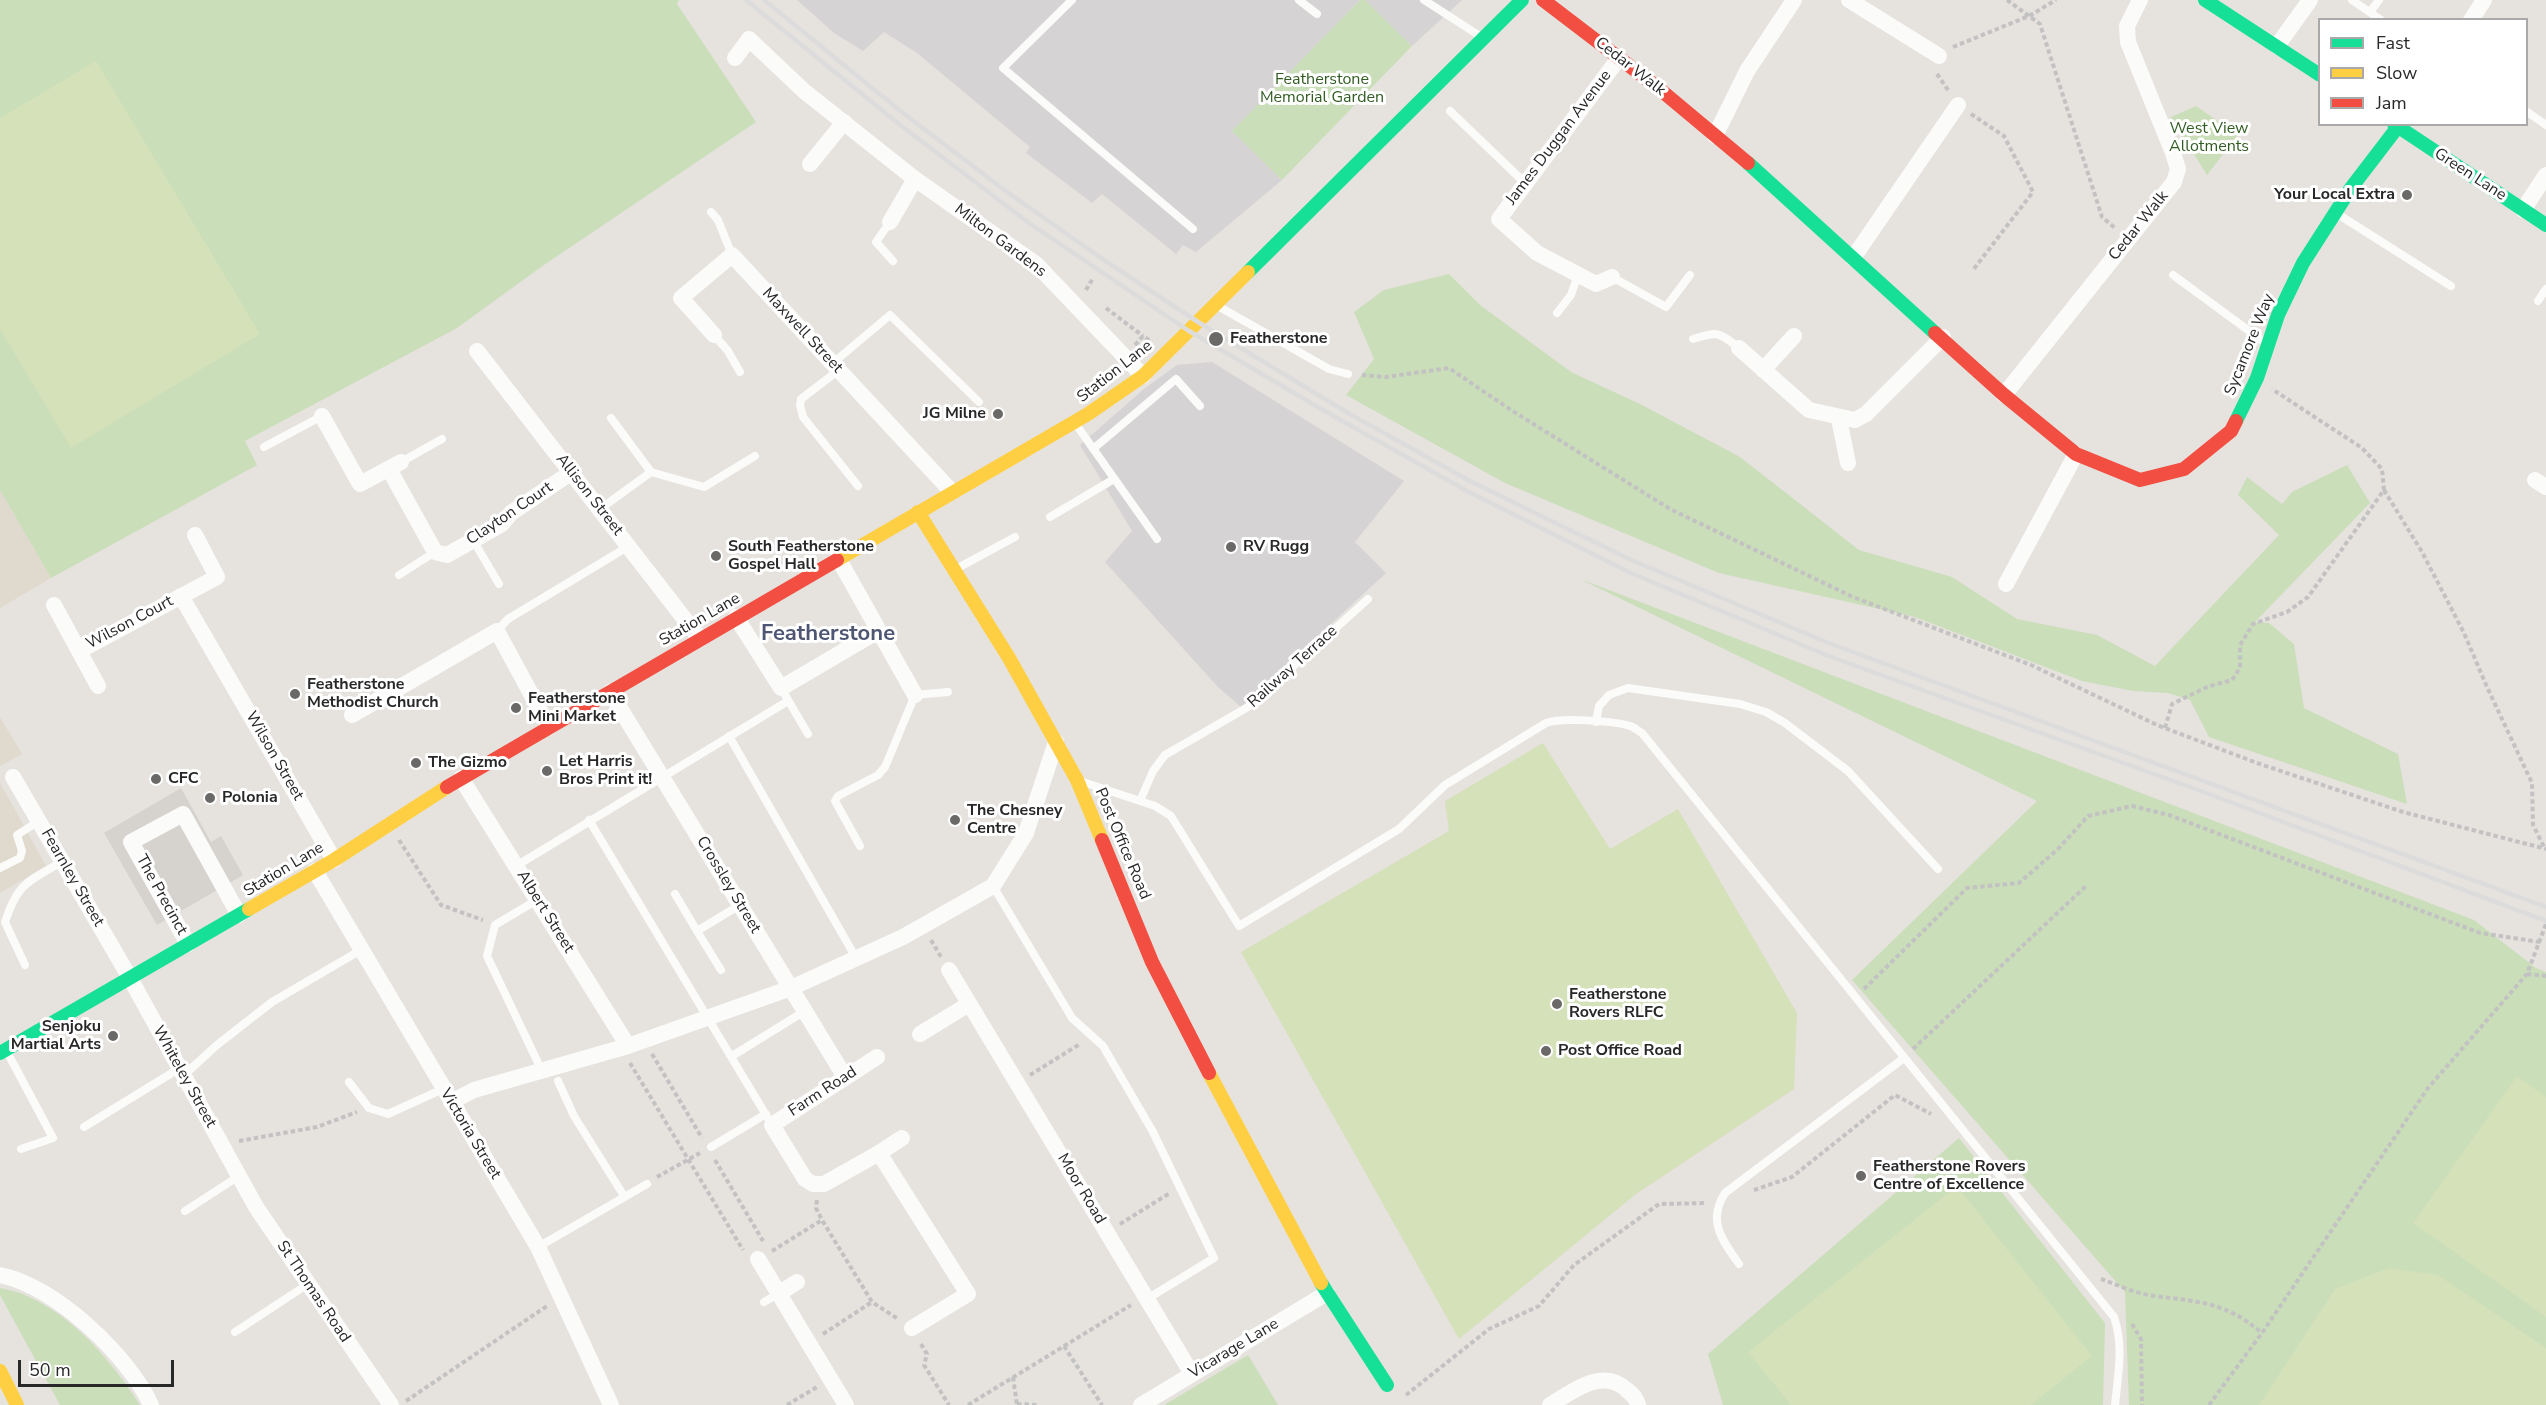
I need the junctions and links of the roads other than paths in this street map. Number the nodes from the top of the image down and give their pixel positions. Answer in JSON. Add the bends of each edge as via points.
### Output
{"nodes":[{"id":1,"x":1072,"y":0,"type":"edge"},
{"id":2,"x":1299,"y":0,"type":"edge"},
{"id":3,"x":1424,"y":0,"type":"edge"},
{"id":4,"x":1522,"y":0,"type":"edge"},
{"id":5,"x":1543,"y":0,"type":"edge"},
{"id":6,"x":1794,"y":0,"type":"edge"},
{"id":7,"x":1849,"y":0,"type":"edge"},
{"id":8,"x":2140,"y":0,"type":"edge"},
{"id":9,"x":2205,"y":0,"type":"edge"},
{"id":10,"x":2310,"y":0,"type":"edge"},
{"id":11,"x":2352,"y":0,"type":"edge"},
{"id":12,"x":2379,"y":0,"type":"edge"},
{"id":13,"x":2484,"y":0,"type":"edge"},
{"id":14,"x":2370,"y":12,"type":"junction"},
{"id":15,"x":1317,"y":14,"type":"dead end"},
{"id":16,"x":2378,"y":18,"type":"edge"},
{"id":17,"x":2472,"y":18,"type":"edge"},
{"id":18,"x":1483,"y":39,"type":"junction"},
{"id":19,"x":2277,"y":46,"type":"junction"},
{"id":20,"x":1939,"y":56,"type":"road end"},
{"id":21,"x":735,"y":58,"type":"dead end"},
{"id":22,"x":1618,"y":58,"type":"junction"},
{"id":23,"x":2318,"y":74,"type":"edge"},
{"id":24,"x":1958,"y":105,"type":"road end"},
{"id":25,"x":1450,"y":111,"type":"dead end"},
{"id":26,"x":2528,"y":112,"type":"edge"},
{"id":27,"x":844,"y":122,"type":"junction"},
{"id":28,"x":2546,"y":125,"type":"edge"},
{"id":29,"x":2397,"y":126,"type":"edge"},
{"id":30,"x":1715,"y":136,"type":"junction"},
{"id":31,"x":810,"y":164,"type":"dead end"},
{"id":32,"x":2546,"y":175,"type":"edge"},
{"id":33,"x":915,"y":179,"type":"junction"},
{"id":34,"x":1525,"y":183,"type":"junction"},
{"id":35,"x":2523,"y":210,"type":"junction"},
{"id":36,"x":711,"y":212,"type":"dead end"},
{"id":37,"x":2336,"y":212,"type":"junction"},
{"id":38,"x":890,"y":222,"type":"joint"},
{"id":39,"x":2546,"y":225,"type":"edge"},
{"id":40,"x":1193,"y":230,"type":"dead end"},
{"id":41,"x":732,"y":255,"type":"junction"},
{"id":42,"x":1853,"y":258,"type":"junction"},
{"id":43,"x":893,"y":261,"type":"dead end"},
{"id":44,"x":1578,"y":275,"type":"junction"},
{"id":45,"x":1690,"y":275,"type":"dead end"},
{"id":46,"x":2173,"y":275,"type":"dead end"},
{"id":47,"x":1612,"y":277,"type":"joint"},
{"id":48,"x":2451,"y":286,"type":"dead end"},
{"id":49,"x":2546,"y":289,"type":"edge"},
{"id":50,"x":2538,"y":301,"type":"dead end"},
{"id":51,"x":1216,"y":304,"type":"junction"},
{"id":52,"x":1557,"y":313,"type":"dead end"},
{"id":53,"x":714,"y":335,"type":"joint"},
{"id":54,"x":1794,"y":336,"type":"dead end"},
{"id":55,"x":1943,"y":338,"type":"junction"},
{"id":56,"x":1693,"y":339,"type":"dead end"},
{"id":57,"x":2268,"y":344,"type":"junction"},
{"id":58,"x":1739,"y":348,"type":"joint"},
{"id":59,"x":477,"y":351,"type":"dead end"},
{"id":60,"x":836,"y":367,"type":"junction"},
{"id":61,"x":1764,"y":370,"type":"junction"},
{"id":62,"x":740,"y":372,"type":"dead end"},
{"id":63,"x":1348,"y":374,"type":"road end"},
{"id":64,"x":1143,"y":376,"type":"junction"},
{"id":65,"x":2004,"y":395,"type":"junction"},
{"id":66,"x":979,"y":402,"type":"dead end"},
{"id":67,"x":1200,"y":406,"type":"dead end"},
{"id":68,"x":322,"y":416,"type":"joint"},
{"id":69,"x":611,"y":418,"type":"dead end"},
{"id":70,"x":1839,"y":419,"type":"junction"},
{"id":71,"x":1074,"y":422,"type":"junction"},
{"id":72,"x":442,"y":439,"type":"dead end"},
{"id":73,"x":264,"y":447,"type":"dead end"},
{"id":74,"x":1093,"y":448,"type":"junction"},
{"id":75,"x":2076,"y":454,"type":"junction"},
{"id":76,"x":755,"y":456,"type":"dead end"},
{"id":77,"x":1848,"y":463,"type":"dead end"},
{"id":78,"x":395,"y":466,"type":"junction"},
{"id":79,"x":572,"y":472,"type":"junction"},
{"id":80,"x":651,"y":472,"type":"junction"},
{"id":81,"x":1114,"y":479,"type":"junction"},
{"id":82,"x":858,"y":486,"type":"dead end"},
{"id":83,"x":952,"y":492,"type":"junction"},
{"id":84,"x":600,"y":509,"type":"junction"},
{"id":85,"x":918,"y":512,"type":"junction"},
{"id":86,"x":1050,"y":517,"type":"dead end"},
{"id":87,"x":195,"y":535,"type":"dead end"},
{"id":88,"x":1015,"y":537,"type":"dead end"},
{"id":89,"x":1156,"y":539,"type":"dead end"},
{"id":90,"x":473,"y":540,"type":"junction"},
{"id":91,"x":629,"y":546,"type":"junction"},
{"id":92,"x":435,"y":552,"type":"junction"},
{"id":93,"x":838,"y":558,"type":"junction"},
{"id":94,"x":953,"y":571,"type":"junction"},
{"id":95,"x":399,"y":575,"type":"dead end"},
{"id":96,"x":499,"y":584,"type":"dead end"},
{"id":97,"x":2006,"y":584,"type":"dead end"},
{"id":98,"x":181,"y":596,"type":"junction"},
{"id":99,"x":1368,"y":600,"type":"dead end"},
{"id":100,"x":54,"y":605,"type":"dead end"},
{"id":101,"x":736,"y":617,"type":"junction"},
{"id":102,"x":497,"y":631,"type":"junction"},
{"id":103,"x":878,"y":631,"type":"junction"},
{"id":104,"x":700,"y":639,"type":"junction"},
{"id":105,"x":79,"y":651,"type":"junction"},
{"id":106,"x":213,"y":653,"type":"joint"},
{"id":107,"x":98,"y":686,"type":"dead end"},
{"id":108,"x":610,"y":692,"type":"junction"},
{"id":109,"x":948,"y":693,"type":"dead end"},
{"id":110,"x":784,"y":695,"type":"junction"},
{"id":111,"x":915,"y":695,"type":"junction"},
{"id":112,"x":352,"y":715,"type":"dead end"},
{"id":113,"x":1596,"y":722,"type":"junction"},
{"id":114,"x":549,"y":727,"type":"junction"},
{"id":115,"x":808,"y":734,"type":"dead end"},
{"id":116,"x":729,"y":736,"type":"junction"},
{"id":117,"x":1056,"y":742,"type":"junction"},
{"id":118,"x":13,"y":777,"type":"dead end"},
{"id":119,"x":662,"y":777,"type":"junction"},
{"id":120,"x":461,"y":778,"type":"junction"},
{"id":121,"x":1077,"y":780,"type":"junction"},
{"id":122,"x":1140,"y":801,"type":"junction"},
{"id":123,"x":589,"y":820,"type":"junction"},
{"id":124,"x":39,"y":821,"type":"junction"},
{"id":125,"x":860,"y":846,"type":"dead end"},
{"id":126,"x":334,"y":860,"type":"junction"},
{"id":127,"x":63,"y":861,"type":"junction"},
{"id":128,"x":516,"y":866,"type":"junction"},
{"id":129,"x":0,"y":868,"type":"edge"},
{"id":130,"x":1938,"y":869,"type":"dead end"},
{"id":131,"x":315,"y":871,"type":"junction"},
{"id":132,"x":993,"y":886,"type":"junction"},
{"id":133,"x":675,"y":894,"type":"dead end"},
{"id":134,"x":537,"y":900,"type":"junction"},
{"id":135,"x":740,"y":905,"type":"junction"},
{"id":136,"x":239,"y":915,"type":"junction"},
{"id":137,"x":697,"y":932,"type":"junction"},
{"id":138,"x":188,"y":944,"type":"junction"},
{"id":139,"x":361,"y":950,"type":"junction"},
{"id":140,"x":856,"y":958,"type":"junction"},
{"id":141,"x":25,"y":966,"type":"dead end"},
{"id":142,"x":721,"y":970,"type":"dead end"},
{"id":143,"x":949,"y":970,"type":"road end"},
{"id":144,"x":130,"y":978,"type":"junction"},
{"id":145,"x":791,"y":988,"type":"junction"},
{"id":146,"x":969,"y":1004,"type":"junction"},
{"id":147,"x":805,"y":1011,"type":"junction"},
{"id":148,"x":710,"y":1019,"type":"junction"},
{"id":149,"x":920,"y":1034,"type":"dead end"},
{"id":150,"x":624,"y":1047,"type":"junction"},
{"id":151,"x":2,"y":1050,"type":"edge"},
{"id":152,"x":732,"y":1056,"type":"junction"},
{"id":153,"x":877,"y":1057,"type":"dead end"},
{"id":154,"x":1904,"y":1058,"type":"junction"},
{"id":155,"x":543,"y":1071,"type":"junction"},
{"id":156,"x":182,"y":1072,"type":"junction"},
{"id":157,"x":845,"y":1077,"type":"junction"},
{"id":158,"x":558,"y":1081,"type":"dead end"},
{"id":159,"x":349,"y":1082,"type":"dead end"},
{"id":160,"x":447,"y":1095,"type":"junction"},
{"id":161,"x":769,"y":1120,"type":"junction"},
{"id":162,"x":84,"y":1127,"type":"dead end"},
{"id":163,"x":902,"y":1138,"type":"dead end"},
{"id":164,"x":711,"y":1146,"type":"road end"},
{"id":165,"x":21,"y":1149,"type":"dead end"},
{"id":166,"x":879,"y":1153,"type":"junction"},
{"id":167,"x":239,"y":1176,"type":"junction"},
{"id":168,"x":647,"y":1184,"type":"road end"},
{"id":169,"x":624,"y":1196,"type":"junction"},
{"id":170,"x":185,"y":1211,"type":"dead end"},
{"id":171,"x":538,"y":1247,"type":"junction"},
{"id":172,"x":758,"y":1259,"type":"road end"},
{"id":173,"x":1739,"y":1264,"type":"dead end"},
{"id":174,"x":0,"y":1275,"type":"edge"},
{"id":175,"x":797,"y":1282,"type":"dead end"},
{"id":176,"x":308,"y":1284,"type":"junction"},
{"id":177,"x":1327,"y":1293,"type":"junction"},
{"id":178,"x":1146,"y":1297,"type":"junction"},
{"id":179,"x":771,"y":1298,"type":"junction"},
{"id":180,"x":912,"y":1328,"type":"road end"},
{"id":181,"x":235,"y":1332,"type":"dead end"},
{"id":182,"x":0,"y":1371,"type":"edge"},
{"id":183,"x":1192,"y":1374,"type":"junction"},
{"id":184,"x":1387,"y":1385,"type":"dead end"},
{"id":185,"x":17,"y":1405,"type":"edge"},
{"id":186,"x":152,"y":1405,"type":"edge"},
{"id":187,"x":391,"y":1405,"type":"edge"},
{"id":188,"x":611,"y":1405,"type":"edge"},
{"id":189,"x":846,"y":1405,"type":"edge"},
{"id":190,"x":1141,"y":1405,"type":"edge"},
{"id":191,"x":1550,"y":1405,"type":"edge"},
{"id":192,"x":1638,"y":1405,"type":"edge"},
{"id":193,"x":2115,"y":1405,"type":"edge"}],
"edges":[{"from":1,"to":40,"type":"lane","via":[[1003,68]]},
{"from":2,"to":15,"type":"lane"},
{"from":3,"to":18,"type":"lane"},
{"from":4,"to":18,"type":"main road","name":"Station Lane"},
{"from":5,"to":22,"type":"main road","name":"Cedar Walk"},
{"from":6,"to":30,"type":"street","via":[[1747,71]]},
{"from":7,"to":20,"type":"street"},
{"from":8,"to":65,"type":"street","name":"Cedar Walk","via":[[2127,26],[2128,42],[2178,169],[2174,182]]},
{"from":9,"to":19,"type":"main road"},
{"from":10,"to":19,"type":"street"},
{"from":11,"to":14,"type":"lane"},
{"from":12,"to":14,"type":"lane"},
{"from":13,"to":17,"type":"street"},
{"from":14,"to":16,"type":"lane"},
{"from":18,"to":51,"type":"main road","name":"Station Lane"},
{"from":19,"to":23,"type":"main road"},
{"from":21,"to":27,"type":"street","name":"Milton Gardens","via":[[749,39]]},
{"from":22,"to":30,"type":"main road","name":"Cedar Walk"},
{"from":22,"to":34,"type":"street","name":"James Duggan Avenue"},
{"from":24,"to":42,"type":"street"},
{"from":25,"to":34,"type":"lane"},
{"from":26,"to":28,"type":"lane"},
{"from":27,"to":31,"type":"street"},
{"from":27,"to":33,"type":"street","name":"Milton Gardens"},
{"from":29,"to":35,"type":"main road","name":"Green Lane"},
{"from":29,"to":37,"type":"main road","name":"Sycamore Way"},
{"from":30,"to":42,"type":"main road","name":"Cedar Walk"},
{"from":32,"to":35,"type":"street"},
{"from":33,"to":38,"type":"street"},
{"from":33,"to":64,"type":"street","name":"Milton Gardens","via":[[1036,264]]},
{"from":34,"to":44,"type":"street","name":"James Duggan Avenue","via":[[1499,219],[1537,253]]},
{"from":35,"to":39,"type":"main road","name":"Green Lane"},
{"from":36,"to":41,"type":"lane"},
{"from":37,"to":48,"type":"lane"},
{"from":37,"to":57,"type":"main road","name":"Sycamore Way","via":[[2303,263]]},
{"from":38,"to":43,"type":"lane","via":[[876,242]]},
{"from":41,"to":53,"type":"street","via":[[681,298]]},
{"from":41,"to":60,"type":"street","name":"Maxwell Street"},
{"from":42,"to":55,"type":"main road","name":"Cedar Walk"},
{"from":44,"to":47,"type":"street","via":[[1596,284]]},
{"from":44,"to":52,"type":"lane","via":[[1571,295]]},
{"from":45,"to":47,"type":"lane","via":[[1666,307]]},
{"from":46,"to":57,"type":"lane"},
{"from":49,"to":50,"type":"lane"},
{"from":51,"to":63,"type":"lane","via":[[1329,369]]},
{"from":51,"to":64,"type":"main road","name":"Station Lane"},
{"from":53,"to":62,"type":"lane"},
{"from":54,"to":61,"type":"street"},
{"from":55,"to":65,"type":"main road","name":"Cedar Walk"},
{"from":55,"to":70,"type":"street","via":[[1866,414],[1854,420]]},
{"from":56,"to":58,"type":"lane","via":[[1713,332]]},
{"from":57,"to":75,"type":"main road","name":"Sycamore Way","via":[[2257,378],[2231,431],[2184,469],[2140,480]]},
{"from":58,"to":61,"type":"street"},
{"from":59,"to":79,"type":"street","name":"Allison Street"},
{"from":60,"to":66,"type":"lane","via":[[890,315]]},
{"from":60,"to":82,"type":"lane","via":[[801,399],[800,405],[803,417]]},
{"from":60,"to":83,"type":"street","name":"Maxwell Street"},
{"from":61,"to":70,"type":"street","via":[[1809,410]]},
{"from":64,"to":71,"type":"main road","name":"Station Lane"},
{"from":65,"to":75,"type":"main road","name":"Cedar Walk"},
{"from":67,"to":74,"type":"lane","via":[[1176,379]]},
{"from":68,"to":73,"type":"lane"},
{"from":68,"to":78,"type":"street","via":[[360,484]]},
{"from":69,"to":80,"type":"lane"},
{"from":70,"to":77,"type":"street"},
{"from":71,"to":74,"type":"lane"},
{"from":71,"to":83,"type":"main road","name":"Station Lane"},
{"from":72,"to":78,"type":"lane"},
{"from":74,"to":81,"type":"lane"},
{"from":75,"to":97,"type":"street"},
{"from":76,"to":80,"type":"lane","via":[[704,487]]},
{"from":78,"to":92,"type":"street"},
{"from":79,"to":84,"type":"street","name":"Allison Street"},
{"from":79,"to":90,"type":"street","name":"Clayton Court","via":[[511,513],[502,524]]},
{"from":80,"to":84,"type":"lane"},
{"from":81,"to":86,"type":"lane"},
{"from":81,"to":89,"type":"lane"},
{"from":83,"to":85,"type":"main road","name":"Station Lane"},
{"from":84,"to":91,"type":"street","name":"Allison Street"},
{"from":85,"to":93,"type":"main road","name":"Station Lane"},
{"from":85,"to":94,"type":"main road","name":"Post Office Road"},
{"from":87,"to":98,"type":"street","name":"Wilson Court","via":[[217,577]]},
{"from":88,"to":94,"type":"lane"},
{"from":90,"to":92,"type":"street","name":"Clayton Court","via":[[447,555]]},
{"from":90,"to":96,"type":"lane"},
{"from":91,"to":102,"type":"lane","via":[[508,619]]},
{"from":91,"to":104,"type":"street","name":"Allison Street"},
{"from":92,"to":95,"type":"lane"},
{"from":93,"to":101,"type":"main road","name":"Station Lane"},
{"from":93,"to":103,"type":"street"},
{"from":94,"to":117,"type":"main road","name":"Post Office Road","via":[[1009,658]]},
{"from":98,"to":105,"type":"street","name":"Wilson Court"},
{"from":98,"to":106,"type":"street","name":"Wilson Court"},
{"from":99,"to":122,"type":"lane","name":"Railway Terrace","via":[[1248,707],[1165,755]]},
{"from":100,"to":105,"type":"street","name":"Wilson Court"},
{"from":101,"to":104,"type":"main road","name":"Station Lane"},
{"from":101,"to":110,"type":"street"},
{"from":102,"to":112,"type":"street"},
{"from":102,"to":114,"type":"street"},
{"from":103,"to":110,"type":"street"},
{"from":103,"to":111,"type":"street"},
{"from":104,"to":108,"type":"main road","name":"Station Lane"},
{"from":105,"to":107,"type":"street","name":"Wilson Court"},
{"from":106,"to":126,"type":"street","name":"Wilson Street"},
{"from":108,"to":114,"type":"main road","name":"Station Lane"},
{"from":108,"to":119,"type":"street","name":"Crossley Street"},
{"from":109,"to":111,"type":"lane"},
{"from":110,"to":115,"type":"lane"},
{"from":110,"to":116,"type":"lane"},
{"from":111,"to":125,"type":"lane","via":[[885,767],[835,801]]},
{"from":113,"to":122,"type":"lane","via":[[1555,719],[1546,723],[1445,785],[1399,829],[1239,926],[1171,816]]},
{"from":113,"to":130,"type":"lane","via":[[1599,706],[1609,695],[1628,688],[1740,704],[1766,712],[1848,771]]},
{"from":113,"to":154,"type":"lane","via":[[1631,726],[1642,734]]},
{"from":114,"to":120,"type":"main road","name":"Station Lane"},
{"from":116,"to":119,"type":"lane"},
{"from":116,"to":140,"type":"lane"},
{"from":117,"to":121,"type":"main road","name":"Post Office Road"},
{"from":117,"to":132,"type":"street","via":[[1026,833]]},
{"from":118,"to":124,"type":"street","name":"Fearnley Street"},
{"from":119,"to":123,"type":"lane"},
{"from":119,"to":135,"type":"street","name":"Crossley Street"},
{"from":120,"to":126,"type":"main road","name":"Station Lane"},
{"from":120,"to":128,"type":"street","name":"Albert Street"},
{"from":121,"to":122,"type":"lane"},
{"from":121,"to":177,"type":"main road","name":"Post Office Road","via":[[1152,962]]},
{"from":123,"to":128,"type":"lane"},
{"from":123,"to":148,"type":"lane"},
{"from":124,"to":127,"type":"street","name":"Fearnley Street"},
{"from":124,"to":129,"type":"lane","via":[[17,835],[20,858]]},
{"from":126,"to":131,"type":"main road","name":"Station Lane"},
{"from":127,"to":141,"type":"lane","via":[[24,885],[10,905],[4,922]]},
{"from":127,"to":144,"type":"street","name":"Fearnley Street"},
{"from":128,"to":134,"type":"street","name":"Albert Street"},
{"from":131,"to":136,"type":"main road","name":"Station Lane"},
{"from":131,"to":139,"type":"street","name":"Victoria Street"},
{"from":132,"to":140,"type":"street"},
{"from":132,"to":178,"type":"lane","via":[[1072,1018],[1103,1046],[1147,1122],[1214,1258]]},
{"from":133,"to":137,"type":"lane"},
{"from":134,"to":150,"type":"street","name":"Albert Street"},
{"from":134,"to":155,"type":"lane","via":[[495,925],[487,956]]},
{"from":135,"to":137,"type":"lane"},
{"from":135,"to":145,"type":"street","name":"Crossley Street"},
{"from":136,"to":138,"type":"main road","name":"Station Lane"},
{"from":136,"to":138,"type":"street","name":"The Precinct","via":[[183,814],[131,842]]},
{"from":137,"to":142,"type":"lane"},
{"from":138,"to":144,"type":"main road","name":"Station Lane"},
{"from":139,"to":156,"type":"lane","via":[[272,1002]]},
{"from":139,"to":160,"type":"street","name":"Victoria Street"},
{"from":140,"to":145,"type":"street"},
{"from":143,"to":146,"type":"street","name":"Moor Road"},
{"from":144,"to":151,"type":"main road","name":"Station Lane"},
{"from":144,"to":156,"type":"street","name":"Whiteley Street"},
{"from":145,"to":147,"type":"street","name":"Crossley Street"},
{"from":145,"to":148,"type":"street"},
{"from":146,"to":149,"type":"street"},
{"from":146,"to":178,"type":"street","name":"Moor Road"},
{"from":147,"to":152,"type":"lane"},
{"from":147,"to":157,"type":"street","name":"Crossley Street"},
{"from":148,"to":150,"type":"street"},
{"from":148,"to":152,"type":"lane"},
{"from":150,"to":155,"type":"street"},
{"from":151,"to":165,"type":"lane","via":[[53,1138]]},
{"from":152,"to":161,"type":"lane"},
{"from":153,"to":157,"type":"street","name":"Farm Road"},
{"from":154,"to":173,"type":"lane","via":[[1725,1193],[1716,1217],[1722,1240]]},
{"from":154,"to":193,"type":"lane","via":[[2114,1317],[2119,1330]]},
{"from":155,"to":160,"type":"street"},
{"from":156,"to":162,"type":"lane"},
{"from":156,"to":167,"type":"street","name":"Whiteley Street"},
{"from":157,"to":161,"type":"street","name":"Farm Road"},
{"from":158,"to":169,"type":"lane","via":[[574,1116]]},
{"from":159,"to":160,"type":"lane","via":[[369,1108],[388,1114]]},
{"from":160,"to":171,"type":"street","name":"Victoria Street"},
{"from":161,"to":164,"type":"lane"},
{"from":161,"to":166,"type":"street","name":"Farm Road","via":[[805,1179],[818,1184]]},
{"from":163,"to":166,"type":"street"},
{"from":166,"to":180,"type":"street","via":[[968,1294]]},
{"from":167,"to":170,"type":"lane"},
{"from":167,"to":176,"type":"street","name":"St Thomas Road"},
{"from":168,"to":169,"type":"lane"},
{"from":169,"to":171,"type":"lane"},
{"from":171,"to":188,"type":"street","name":"Victoria Street"},
{"from":172,"to":179,"type":"street"},
{"from":174,"to":186,"type":"street","via":[[47,1294],[101,1336]]},
{"from":175,"to":179,"type":"street"},
{"from":176,"to":181,"type":"lane"},
{"from":176,"to":187,"type":"street","name":"St Thomas Road"},
{"from":177,"to":183,"type":"street","name":"Vicarage Lane"},
{"from":177,"to":184,"type":"main road","name":"Post Office Road"},
{"from":178,"to":183,"type":"street","name":"Moor Road"},
{"from":179,"to":189,"type":"street","via":[[808,1343]]},
{"from":182,"to":185,"type":"main road"},
{"from":183,"to":190,"type":"street","name":"Vicarage Lane"},
{"from":191,"to":192,"type":"street","via":[[1585,1383],[1611,1379],[1636,1397]]}]}
